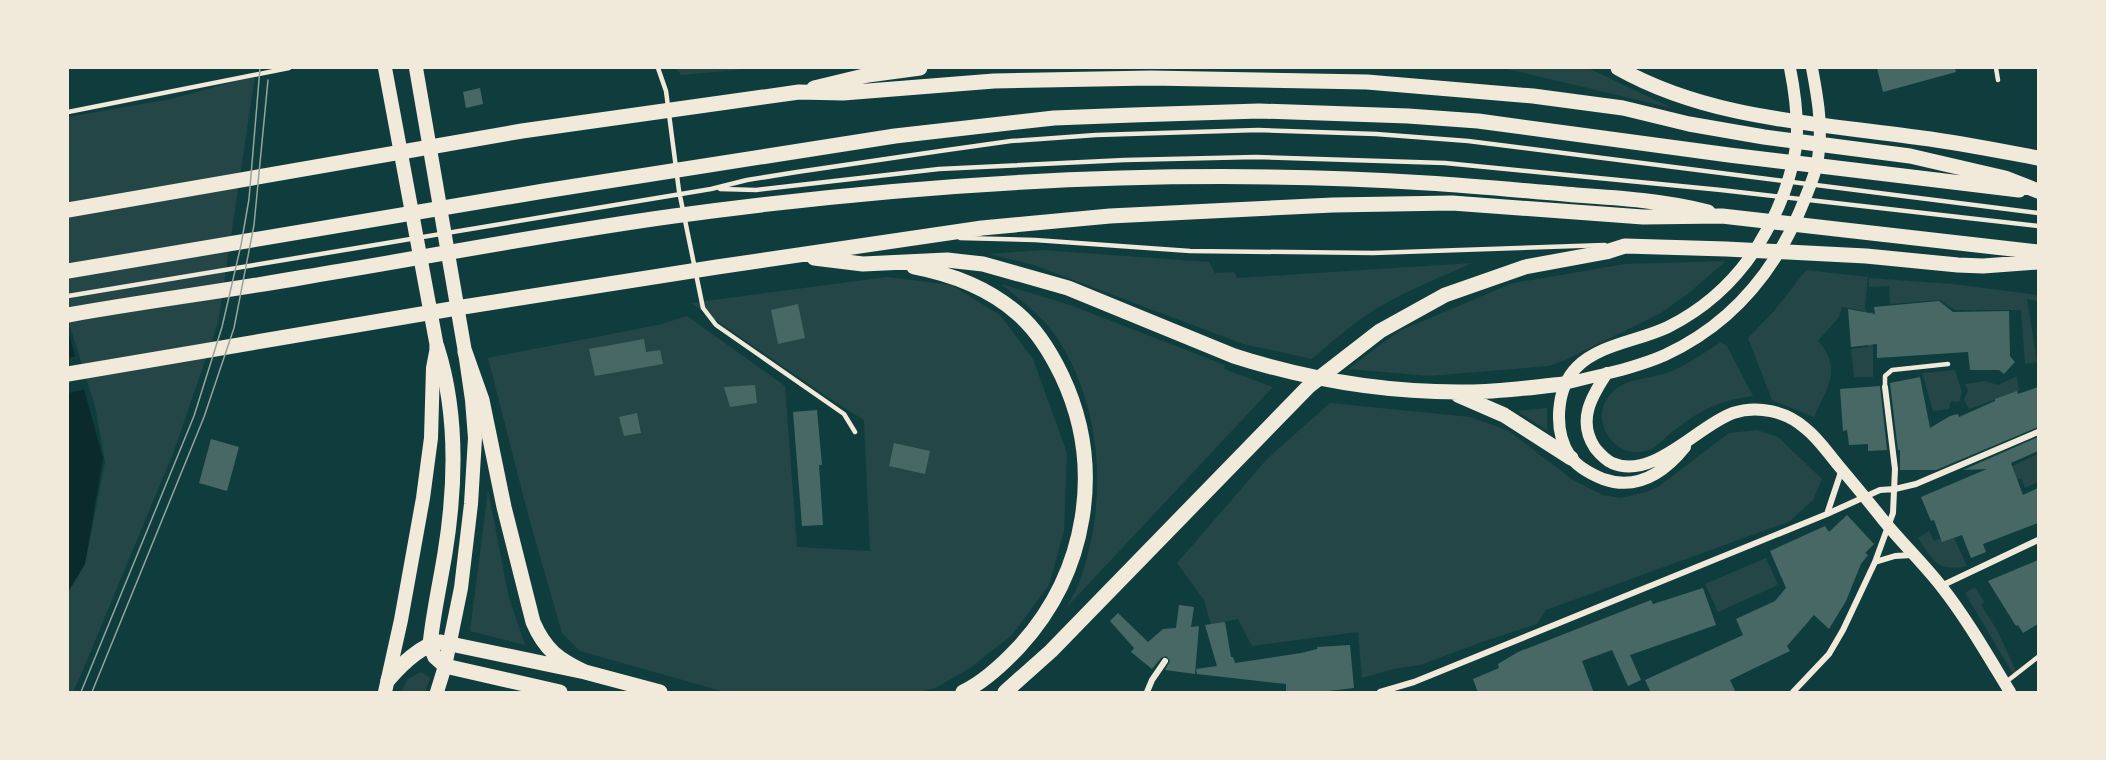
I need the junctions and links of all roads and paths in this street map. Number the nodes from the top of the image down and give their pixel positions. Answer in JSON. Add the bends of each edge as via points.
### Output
{"nodes":[{"id":1,"x":252,"y":68,"type":"edge"},
{"id":2,"x":289,"y":68,"type":"edge"},
{"id":3,"x":385,"y":68,"type":"edge"},
{"id":4,"x":416,"y":68,"type":"edge"},
{"id":5,"x":658,"y":68,"type":"edge"},
{"id":6,"x":920,"y":68,"type":"edge"},
{"id":7,"x":1618,"y":68,"type":"edge"},
{"id":8,"x":1790,"y":68,"type":"edge"},
{"id":9,"x":1812,"y":68,"type":"edge"},
{"id":10,"x":1996,"y":68,"type":"edge"},
{"id":11,"x":254,"y":74,"type":"junction"},
{"id":12,"x":1998,"y":80,"type":"dead end"},
{"id":13,"x":799,"y":92,"type":"junction"},
{"id":14,"x":68,"y":112,"type":"edge"},
{"id":15,"x":2038,"y":158,"type":"edge"},
{"id":16,"x":711,"y":189,"type":"junction"},
{"id":17,"x":2038,"y":192,"type":"edge"},
{"id":18,"x":68,"y":210,"type":"edge"},
{"id":19,"x":2038,"y":213,"type":"edge"},
{"id":20,"x":1722,"y":216,"type":"junction"},
{"id":21,"x":2038,"y":225,"type":"edge"},
{"id":22,"x":934,"y":237,"type":"junction"},
{"id":23,"x":1626,"y":246,"type":"junction"},
{"id":24,"x":2038,"y":252,"type":"edge"},
{"id":25,"x":802,"y":256,"type":"junction"},
{"id":26,"x":894,"y":262,"type":"junction"},
{"id":27,"x":2038,"y":262,"type":"edge"},
{"id":28,"x":68,"y":271,"type":"edge"},
{"id":29,"x":68,"y":296,"type":"edge"},
{"id":30,"x":68,"y":315,"type":"edge"},
{"id":31,"x":437,"y":347,"type":"junction"},
{"id":32,"x":465,"y":352,"type":"junction"},
{"id":33,"x":1948,"y":364,"type":"dead end"},
{"id":34,"x":68,"y":374,"type":"edge"},
{"id":35,"x":1607,"y":374,"type":"junction"},
{"id":36,"x":1564,"y":384,"type":"junction"},
{"id":37,"x":1886,"y":387,"type":"joint"},
{"id":38,"x":1447,"y":392,"type":"junction"},
{"id":39,"x":855,"y":432,"type":"dead end"},
{"id":40,"x":2038,"y":432,"type":"edge"},
{"id":41,"x":1690,"y":441,"type":"junction"},
{"id":42,"x":1571,"y":458,"type":"junction"},
{"id":43,"x":1842,"y":470,"type":"junction"},
{"id":44,"x":1895,"y":489,"type":"junction"},
{"id":45,"x":1865,"y":497,"type":"junction"},
{"id":46,"x":1827,"y":514,"type":"junction"},
{"id":47,"x":1888,"y":526,"type":"junction"},
{"id":48,"x":2038,"y":540,"type":"edge"},
{"id":49,"x":1913,"y":555,"type":"junction"},
{"id":50,"x":1875,"y":562,"type":"junction"},
{"id":51,"x":1941,"y":586,"type":"junction"},
{"id":52,"x":450,"y":643,"type":"junction"},
{"id":53,"x":430,"y":645,"type":"junction"},
{"id":54,"x":2038,"y":657,"type":"edge"},
{"id":55,"x":1165,"y":661,"type":"dead end"},
{"id":56,"x":444,"y":666,"type":"junction"},
{"id":57,"x":585,"y":672,"type":"junction"},
{"id":58,"x":386,"y":686,"type":"edge"},
{"id":59,"x":2007,"y":688,"type":"edge"},
{"id":60,"x":523,"y":689,"type":"edge"},
{"id":61,"x":437,"y":693,"type":"edge"},
{"id":62,"x":503,"y":693,"type":"edge"},
{"id":63,"x":560,"y":693,"type":"edge"},
{"id":64,"x":660,"y":693,"type":"edge"},
{"id":65,"x":963,"y":693,"type":"edge"},
{"id":66,"x":1005,"y":693,"type":"edge"},
{"id":67,"x":1147,"y":693,"type":"edge"},
{"id":68,"x":1380,"y":693,"type":"edge"},
{"id":69,"x":1793,"y":693,"type":"edge"}],
"edges":[{"from":1,"to":11,"type":"lane"},
{"from":2,"to":11,"type":"lane"},
{"from":3,"to":31,"type":"main road"},
{"from":4,"to":32,"type":"main road"},
{"from":5,"to":39,"type":"lane","via":[[666,91],[679,191],[704,308],[716,325],[844,414]]},
{"from":6,"to":13,"type":"highway"},
{"from":7,"to":15,"type":"highway","via":[[1666,91],[1725,109]]},
{"from":8,"to":36,"type":"main road","via":[[1797,131],[1795,155],[1781,199],[1759,245],[1731,281],[1691,315],[1588,358]]},
{"from":9,"to":35,"type":"main road","via":[[1820,114],[1815,173],[1789,237],[1772,264],[1742,302],[1697,338],[1640,365]]},
{"from":10,"to":12,"type":"lane"},
{"from":11,"to":14,"type":"lane"},
{"from":13,"to":17,"type":"highway","via":[[843,93],[1047,79],[1367,82],[1623,108],[1764,137],[1910,156],[2005,178]]},
{"from":13,"to":18,"type":"highway","via":[[522,131]]},
{"from":16,"to":19,"type":"lane","via":[[747,180],[1011,141],[1258,130],[1468,141]]},
{"from":16,"to":21,"type":"lane","via":[[756,190],[939,169],[1256,157],[1446,163]]},
{"from":16,"to":29,"type":"lane"},
{"from":17,"to":28,"type":"highway","via":[[1478,121],[1259,111],[1054,118],[811,149]]},
{"from":20,"to":22,"type":"highway","via":[[1642,218],[1452,203],[1334,205],[1076,218]]},
{"from":20,"to":24,"type":"highway"},
{"from":20,"to":30,"type":"highway","via":[[1678,204],[1613,198],[1282,176],[926,188],[612,226]]},
{"from":22,"to":23,"type":"lane","via":[[1190,251],[1373,253]]},
{"from":22,"to":25,"type":"highway"},
{"from":23,"to":27,"type":"highway","via":[[1866,256],[1966,265]]},
{"from":23,"to":66,"type":"highway","via":[[1525,267],[1492,278],[1445,295],[1380,330],[1309,386],[1059,643]]},
{"from":25,"to":26,"type":"highway","via":[[841,263]]},
{"from":25,"to":34,"type":"highway","via":[[463,307]]},
{"from":26,"to":38,"type":"highway","via":[[947,260],[983,264],[1068,288],[1260,364],[1346,383]]},
{"from":26,"to":65,"type":"highway","via":[[941,272],[975,286],[1019,314],[1054,360],[1080,423],[1084,500],[1069,572],[1030,635],[1006,662]]},
{"from":31,"to":53,"type":"highway","via":[[451,406],[453,440],[450,513]]},
{"from":31,"to":58,"type":"main road","via":[[423,498]]},
{"from":32,"to":52,"type":"main road","via":[[475,438],[461,588]]},
{"from":32,"to":57,"type":"highway","via":[[482,400],[533,622],[550,650]]},
{"from":33,"to":37,"type":"lane","via":[[1892,370],[1885,376]]},
{"from":35,"to":36,"type":"main road"},
{"from":35,"to":41,"type":"main road","via":[[1586,414],[1588,433],[1601,456],[1619,465],[1639,465]]},
{"from":36,"to":38,"type":"highway"},
{"from":36,"to":42,"type":"main road","via":[[1561,437]]},
{"from":37,"to":44,"type":"street"},
{"from":38,"to":42,"type":"highway","via":[[1504,415]]},
{"from":40,"to":44,"type":"street","via":[[1916,484]]},
{"from":41,"to":42,"type":"main road","via":[[1665,467],[1630,484],[1601,478]]},
{"from":41,"to":43,"type":"main road","via":[[1734,413],[1769,410],[1804,427]]},
{"from":43,"to":45,"type":"main road"},
{"from":43,"to":46,"type":"street"},
{"from":44,"to":45,"type":"street"},
{"from":44,"to":47,"type":"street"},
{"from":45,"to":46,"type":"street"},
{"from":45,"to":47,"type":"main road"},
{"from":46,"to":68,"type":"street"},
{"from":47,"to":49,"type":"main road"},
{"from":47,"to":50,"type":"street"},
{"from":48,"to":51,"type":"street"},
{"from":49,"to":50,"type":"street"},
{"from":49,"to":51,"type":"main road"},
{"from":50,"to":69,"type":"street","via":[[1828,654]]},
{"from":51,"to":59,"type":"main road"},
{"from":52,"to":53,"type":"highway"},
{"from":52,"to":56,"type":"main road"},
{"from":52,"to":57,"type":"highway"},
{"from":53,"to":56,"type":"highway"},
{"from":53,"to":58,"type":"highway","via":[[411,657]]},
{"from":54,"to":59,"type":"lane"},
{"from":55,"to":67,"type":"street"},
{"from":56,"to":60,"type":"highway"},
{"from":56,"to":61,"type":"main road"},
{"from":57,"to":64,"type":"highway"},
{"from":60,"to":62,"type":"highway"},
{"from":60,"to":63,"type":"highway"}]}
